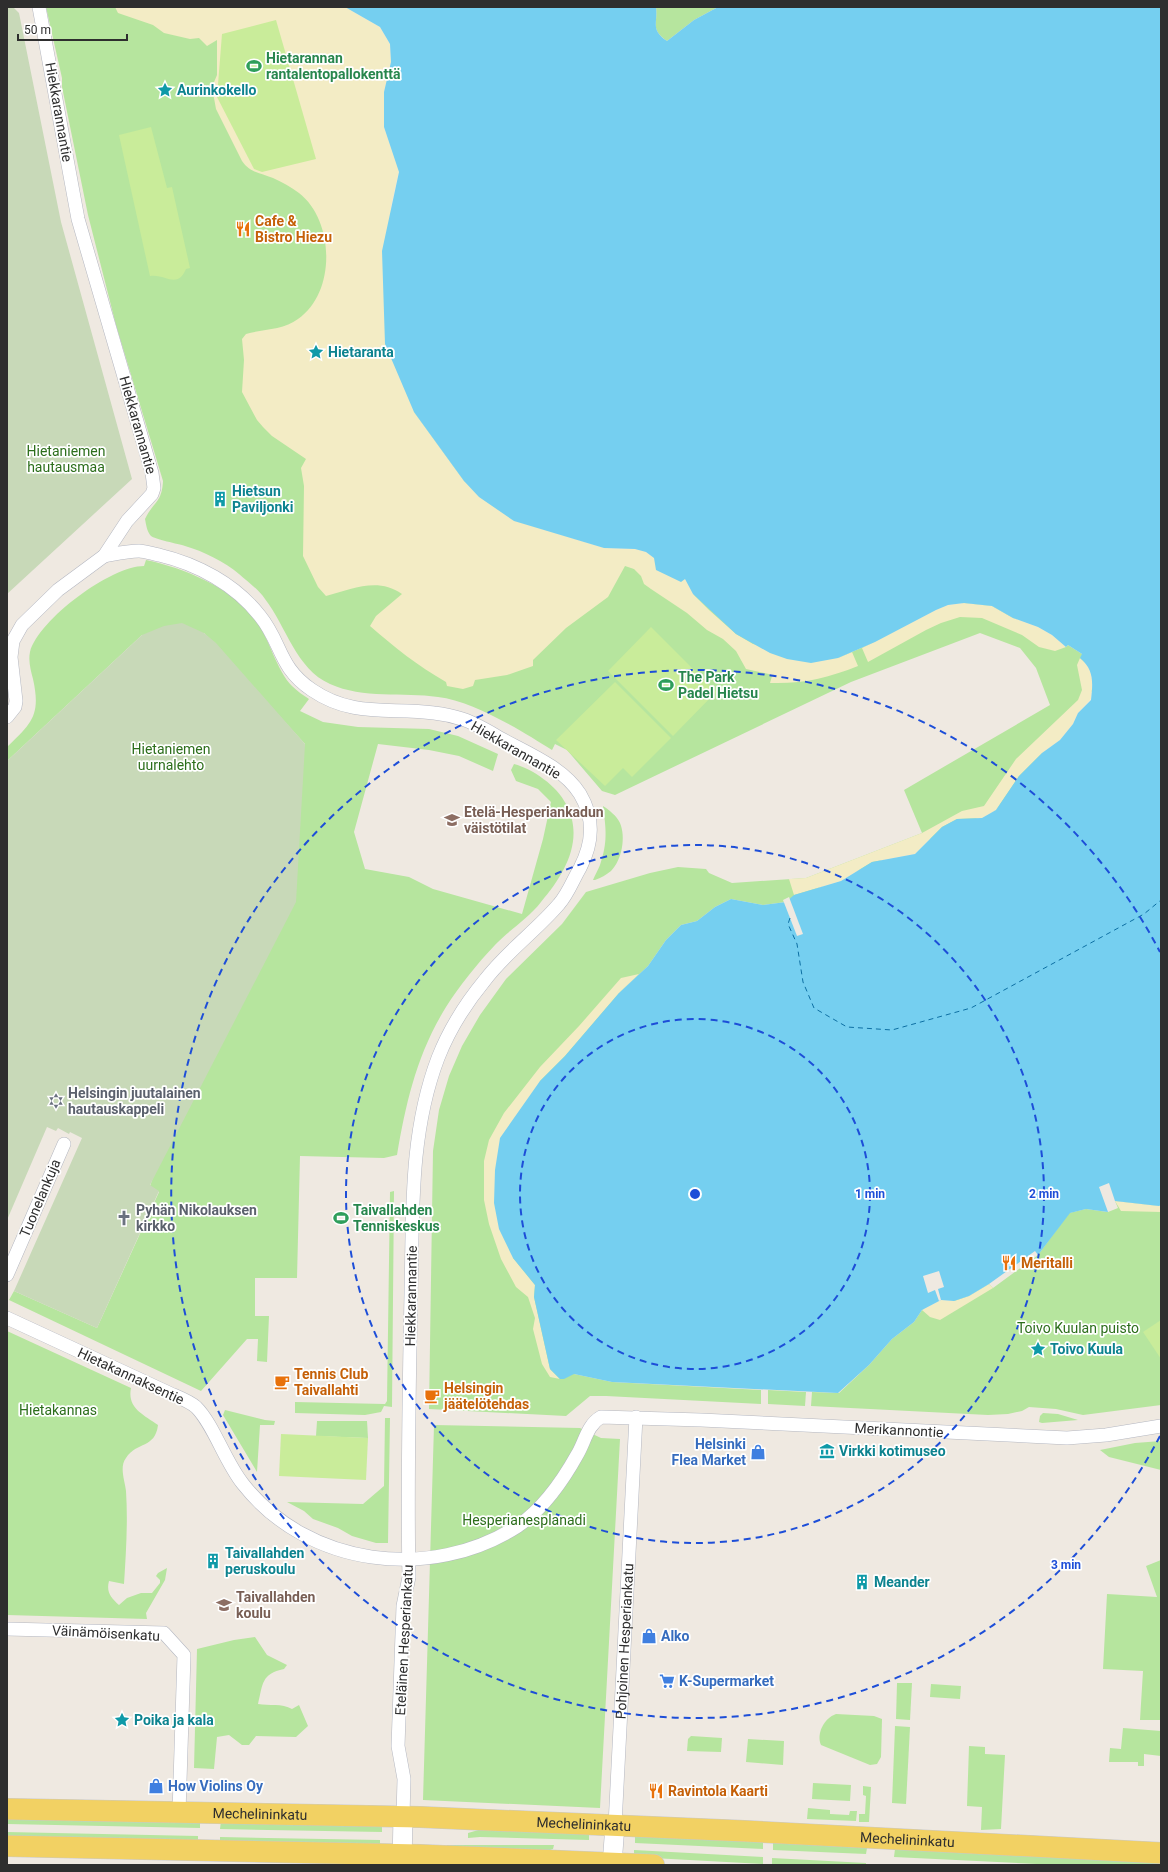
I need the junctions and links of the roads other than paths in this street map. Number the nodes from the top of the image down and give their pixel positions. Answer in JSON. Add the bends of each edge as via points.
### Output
{"nodes":[{"id":1,"x":40,"y":7,"type":"edge"},
{"id":2,"x":104,"y":556,"type":"junction"},
{"id":3,"x":7,"y":717,"type":"edge"},
{"id":4,"x":64,"y":1144,"type":"dead end"},
{"id":5,"x":7,"y":1275,"type":"edge"},
{"id":6,"x":7,"y":1318,"type":"edge"},
{"id":7,"x":409,"y":1414,"type":"joint"},
{"id":8,"x":636,"y":1417,"type":"junction"},
{"id":9,"x":1161,"y":1426,"type":"edge"},
{"id":10,"x":409,"y":1560,"type":"junction"},
{"id":11,"x":7,"y":1629,"type":"edge"},
{"id":12,"x":7,"y":1809,"type":"edge"},
{"id":13,"x":180,"y":1813,"type":"junction"},
{"id":14,"x":403,"y":1816,"type":"junction"},
{"id":15,"x":615,"y":1825,"type":"junction"},
{"id":16,"x":7,"y":1846,"type":"edge"},
{"id":17,"x":1161,"y":1853,"type":"edge"},
{"id":18,"x":217,"y":1857,"type":"edge"},
{"id":19,"x":402,"y":1860,"type":"edge"},
{"id":20,"x":612,"y":1864,"type":"edge"},
{"id":21,"x":654,"y":1865,"type":"edge"}],
"edges":[{"from":1,"to":2,"type":"street","name":"Hiekkarannantie","via":[[78,219],[152,473],[154,488],[152,494],[127,520]]},
{"from":2,"to":3,"type":"street","via":[[58,590],[22,625],[13,641],[11,657],[16,701],[15,707]]},
{"from":2,"to":7,"type":"street","name":"Hiekkarannantie","via":[[143,551],[182,561],[202,570],[241,596],[261,616],[284,663],[296,677],[318,694],[371,711],[435,713],[463,719],[549,766],[572,785],[586,807],[591,822],[589,847],[565,896],[486,977],[464,1008],[439,1057],[425,1100],[414,1178]]},
{"from":4,"to":5,"type":"street","name":"Tuonelankuja"},
{"from":6,"to":10,"type":"street","name":"Hietakannaksentie","via":[[195,1406],[243,1485],[268,1512],[291,1528],[346,1553],[371,1558]]},
{"from":7,"to":10,"type":"street","name":"Eteläinen Hesperiankatu"},
{"from":8,"to":9,"type":"street","name":"Merikannontie","via":[[1045,1438],[1091,1436]]},
{"from":8,"to":10,"type":"street","name":"Hietakannaksentie","via":[[601,1417],[595,1421],[553,1493],[538,1509],[506,1533],[481,1546],[458,1553]]},
{"from":8,"to":15,"type":"street","name":"Pohjoinen Hesperiankatu"},
{"from":10,"to":14,"type":"street","name":"Eteläinen Hesperiankatu","via":[[409,1577],[403,1606],[398,1746],[404,1779]]},
{"from":11,"to":13,"type":"street","name":"Väinämöisenkatu","via":[[164,1633],[184,1655]]},
{"from":12,"to":13,"type":"main road","name":"Mechelininkatu"},
{"from":13,"to":14,"type":"main road","name":"Mechelininkatu"},
{"from":14,"to":15,"type":"main road","name":"Mechelininkatu"},
{"from":14,"to":19,"type":"street","name":"Eteläinen Hesperiankatu"},
{"from":15,"to":17,"type":"main road","name":"Mechelininkatu"},
{"from":15,"to":20,"type":"street","name":"Pohjoinen Hesperiankatu"},
{"from":16,"to":18,"type":"main road"},
{"from":18,"to":19,"type":"main road"},
{"from":19,"to":20,"type":"main road"},
{"from":20,"to":21,"type":"main road"}]}
